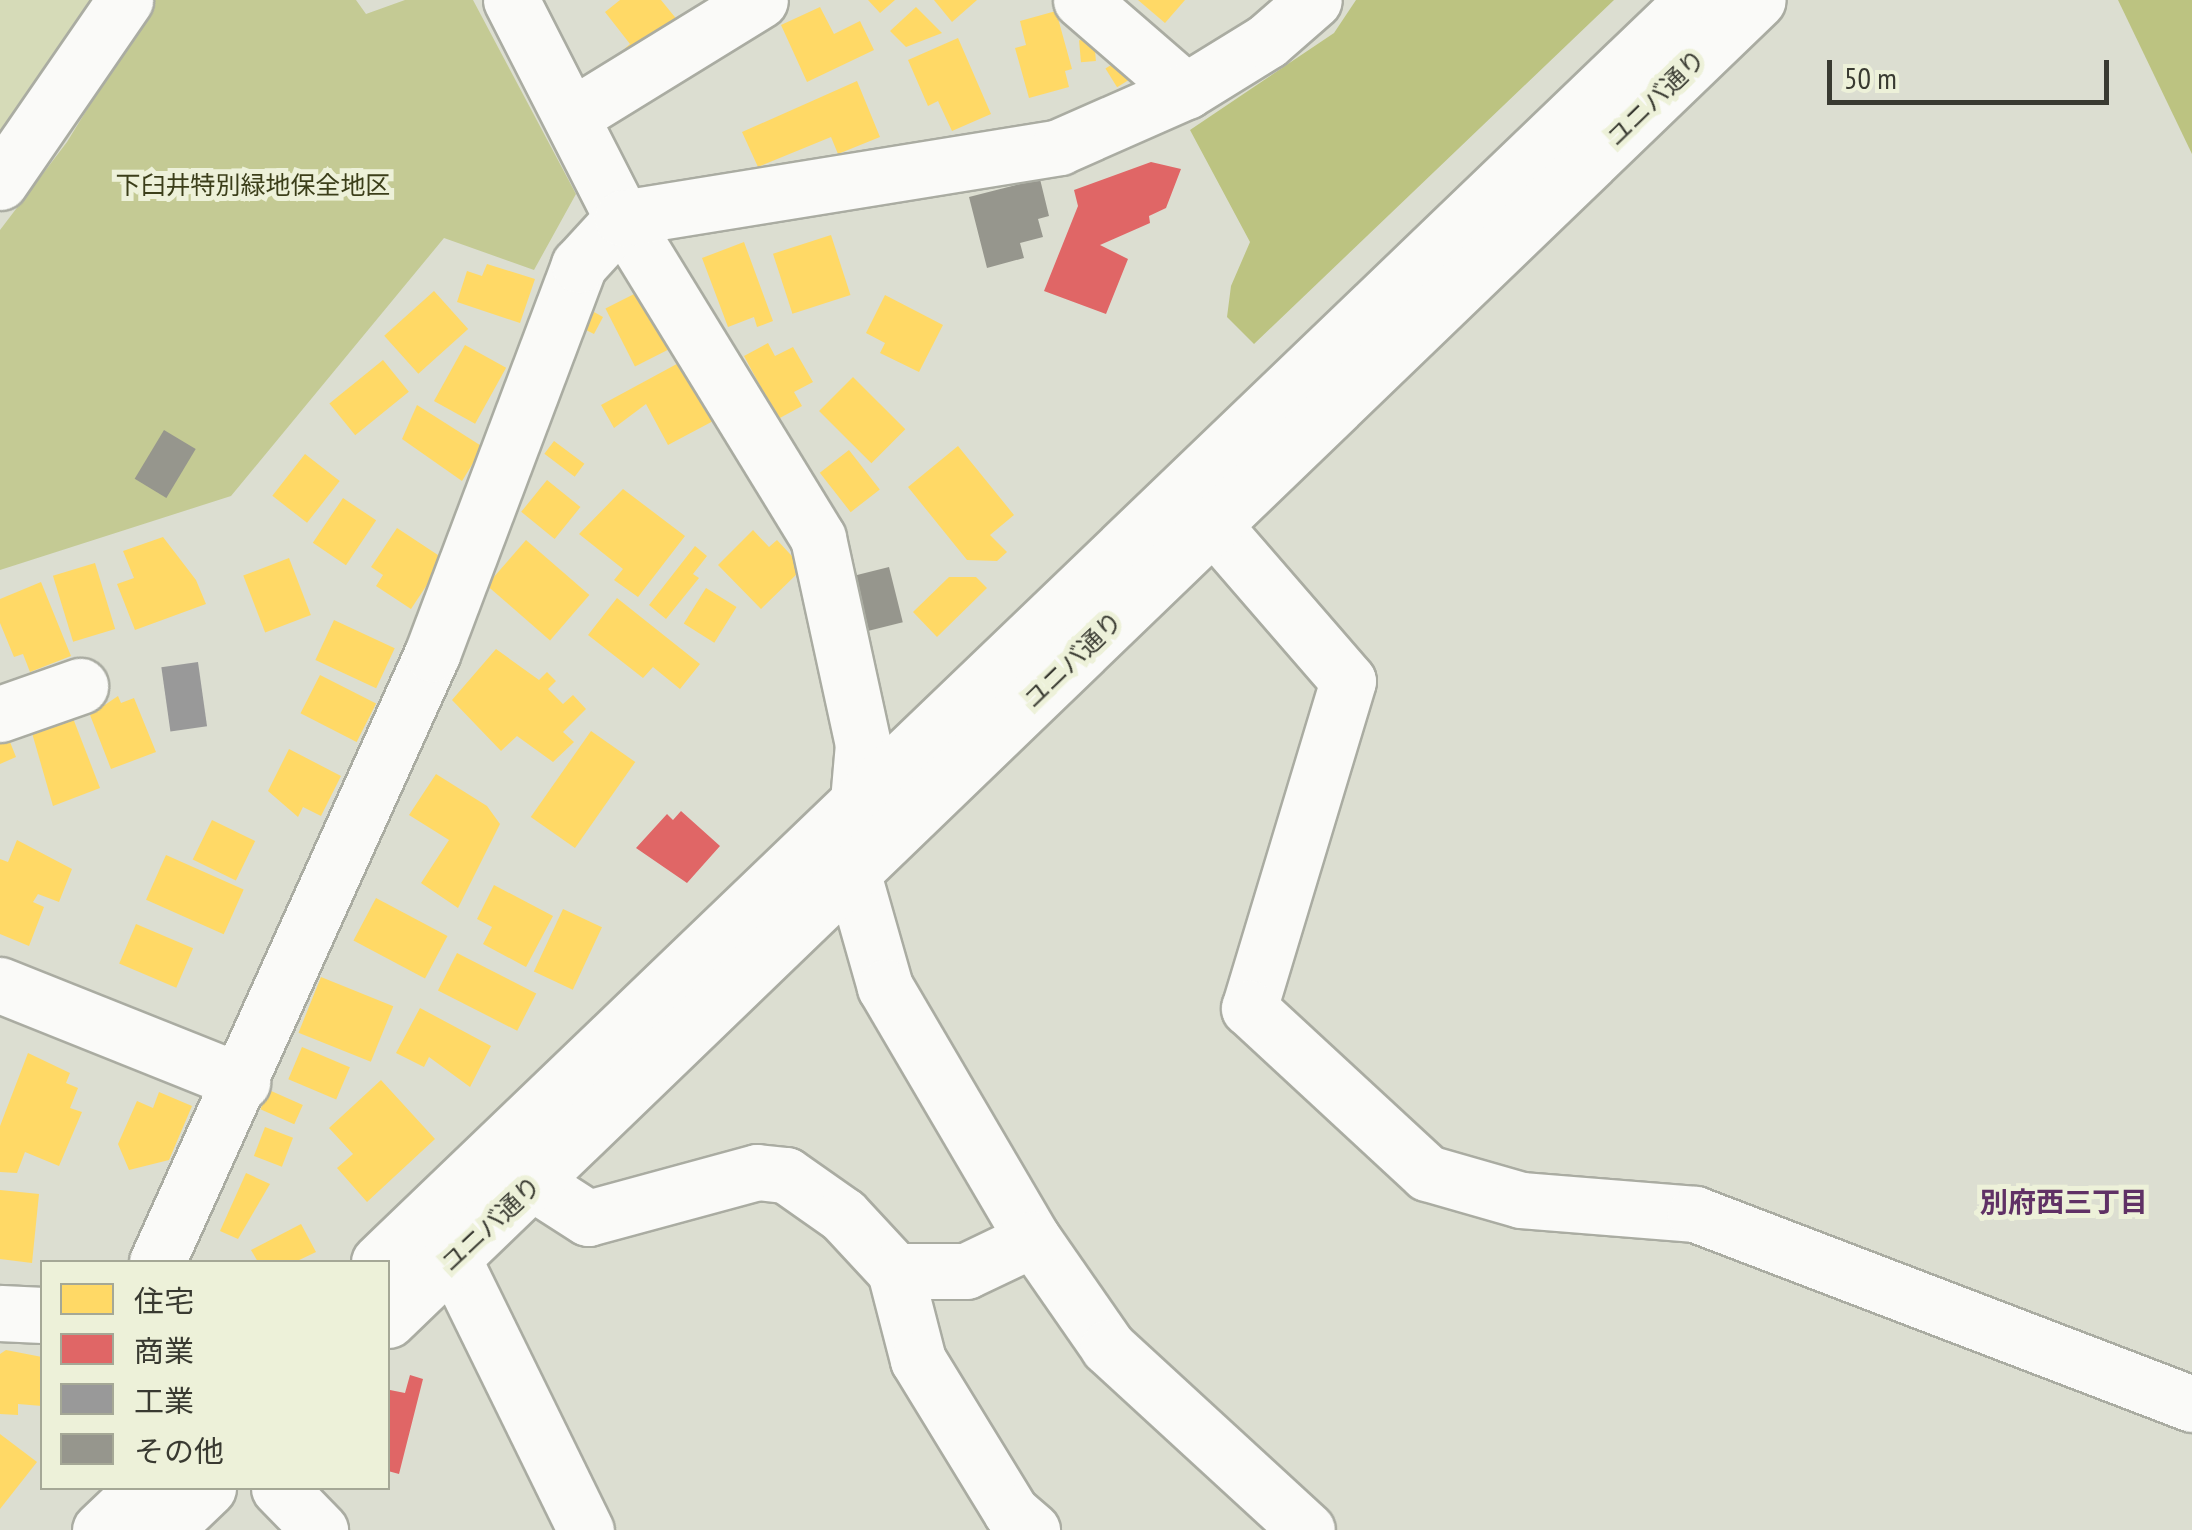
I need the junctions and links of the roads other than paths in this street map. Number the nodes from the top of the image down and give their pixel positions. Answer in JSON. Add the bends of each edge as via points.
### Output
{"nodes":[{"id":1,"x":125,"y":0,"type":"edge"},
{"id":2,"x":511,"y":0,"type":"edge"},
{"id":3,"x":760,"y":0,"type":"edge"},
{"id":4,"x":1081,"y":0,"type":"edge"},
{"id":5,"x":1314,"y":0,"type":"edge"},
{"id":6,"x":1693,"y":0,"type":"edge"},
{"id":7,"x":1758,"y":0,"type":"edge"},
{"id":8,"x":1186,"y":90,"type":"junction"},
{"id":9,"x":575,"y":114,"type":"junction"},
{"id":10,"x":0,"y":182,"type":"edge"},
{"id":11,"x":622,"y":218,"type":"junction"},
{"id":12,"x":1213,"y":525,"type":"junction"},
{"id":13,"x":80,"y":686,"type":"dead end"},
{"id":14,"x":0,"y":714,"type":"edge"},
{"id":15,"x":858,"y":802,"type":"junction"},
{"id":16,"x":852,"y":871,"type":"junction"},
{"id":17,"x":0,"y":985,"type":"edge"},
{"id":18,"x":242,"y":1082,"type":"junction"},
{"id":19,"x":535,"y":1184,"type":"junction"},
{"id":20,"x":1033,"y":1239,"type":"junction"},
{"id":21,"x":453,"y":1258,"type":"junction"},
{"id":22,"x":158,"y":1260,"type":"edge"},
{"id":23,"x":380,"y":1260,"type":"edge"},
{"id":24,"x":895,"y":1271,"type":"junction"},
{"id":25,"x":0,"y":1313,"type":"edge"},
{"id":26,"x":40,"y":1315,"type":"edge"},
{"id":27,"x":390,"y":1318,"type":"edge"},
{"id":28,"x":2192,"y":1404,"type":"edge"},
{"id":29,"x":142,"y":1490,"type":"edge"},
{"id":30,"x":206,"y":1490,"type":"edge"},
{"id":31,"x":280,"y":1490,"type":"edge"},
{"id":32,"x":100,"y":1530,"type":"edge"},
{"id":33,"x":164,"y":1530,"type":"edge"},
{"id":34,"x":320,"y":1530,"type":"edge"},
{"id":35,"x":586,"y":1530,"type":"edge"},
{"id":36,"x":1032,"y":1530,"type":"edge"},
{"id":37,"x":1307,"y":1530,"type":"edge"}],
"edges":[{"from":1,"to":10,"type":"street"},
{"from":2,"to":9,"type":"street"},
{"from":3,"to":9,"type":"street"},
{"from":4,"to":8,"type":"street"},
{"from":5,"to":8,"type":"street","via":[[1267,41]]},
{"from":6,"to":15,"type":"street","name":"ユニバ通り"},
{"from":7,"to":12,"type":"street","name":"ユニバ通り"},
{"from":8,"to":11,"type":"street","via":[[1059,147]]},
{"from":9,"to":11,"type":"street"},
{"from":11,"to":15,"type":"street","via":[[818,538],[864,744]]},
{"from":11,"to":18,"type":"street","via":[[579,264],[432,654]]},
{"from":12,"to":16,"type":"street","name":"ユニバ通り"},
{"from":12,"to":28,"type":"street","via":[[1348,681],[1249,1008],[1427,1172],[1521,1200],[1695,1214]]},
{"from":13,"to":14,"type":"street"},
{"from":15,"to":16,"type":"street"},
{"from":15,"to":23,"type":"street","name":"ユニバ通り"},
{"from":16,"to":19,"type":"street","name":"ユニバ通り"},
{"from":16,"to":20,"type":"street","via":[[885,986]]},
{"from":17,"to":18,"type":"street"},
{"from":18,"to":22,"type":"street"},
{"from":19,"to":21,"type":"street","name":"ユニバ通り"},
{"from":19,"to":24,"type":"street","via":[[588,1218],[757,1172],[786,1176],[843,1215]]},
{"from":20,"to":24,"type":"street","via":[[966,1272]]},
{"from":20,"to":37,"type":"street","via":[[1108,1347]]},
{"from":21,"to":27,"type":"street","name":"ユニバ通り"},
{"from":21,"to":35,"type":"street"},
{"from":24,"to":36,"type":"street","via":[[918,1360],[1010,1512]]},
{"from":25,"to":26,"type":"street"},
{"from":29,"to":32,"type":"street"},
{"from":30,"to":33,"type":"street"},
{"from":31,"to":34,"type":"street"}]}
